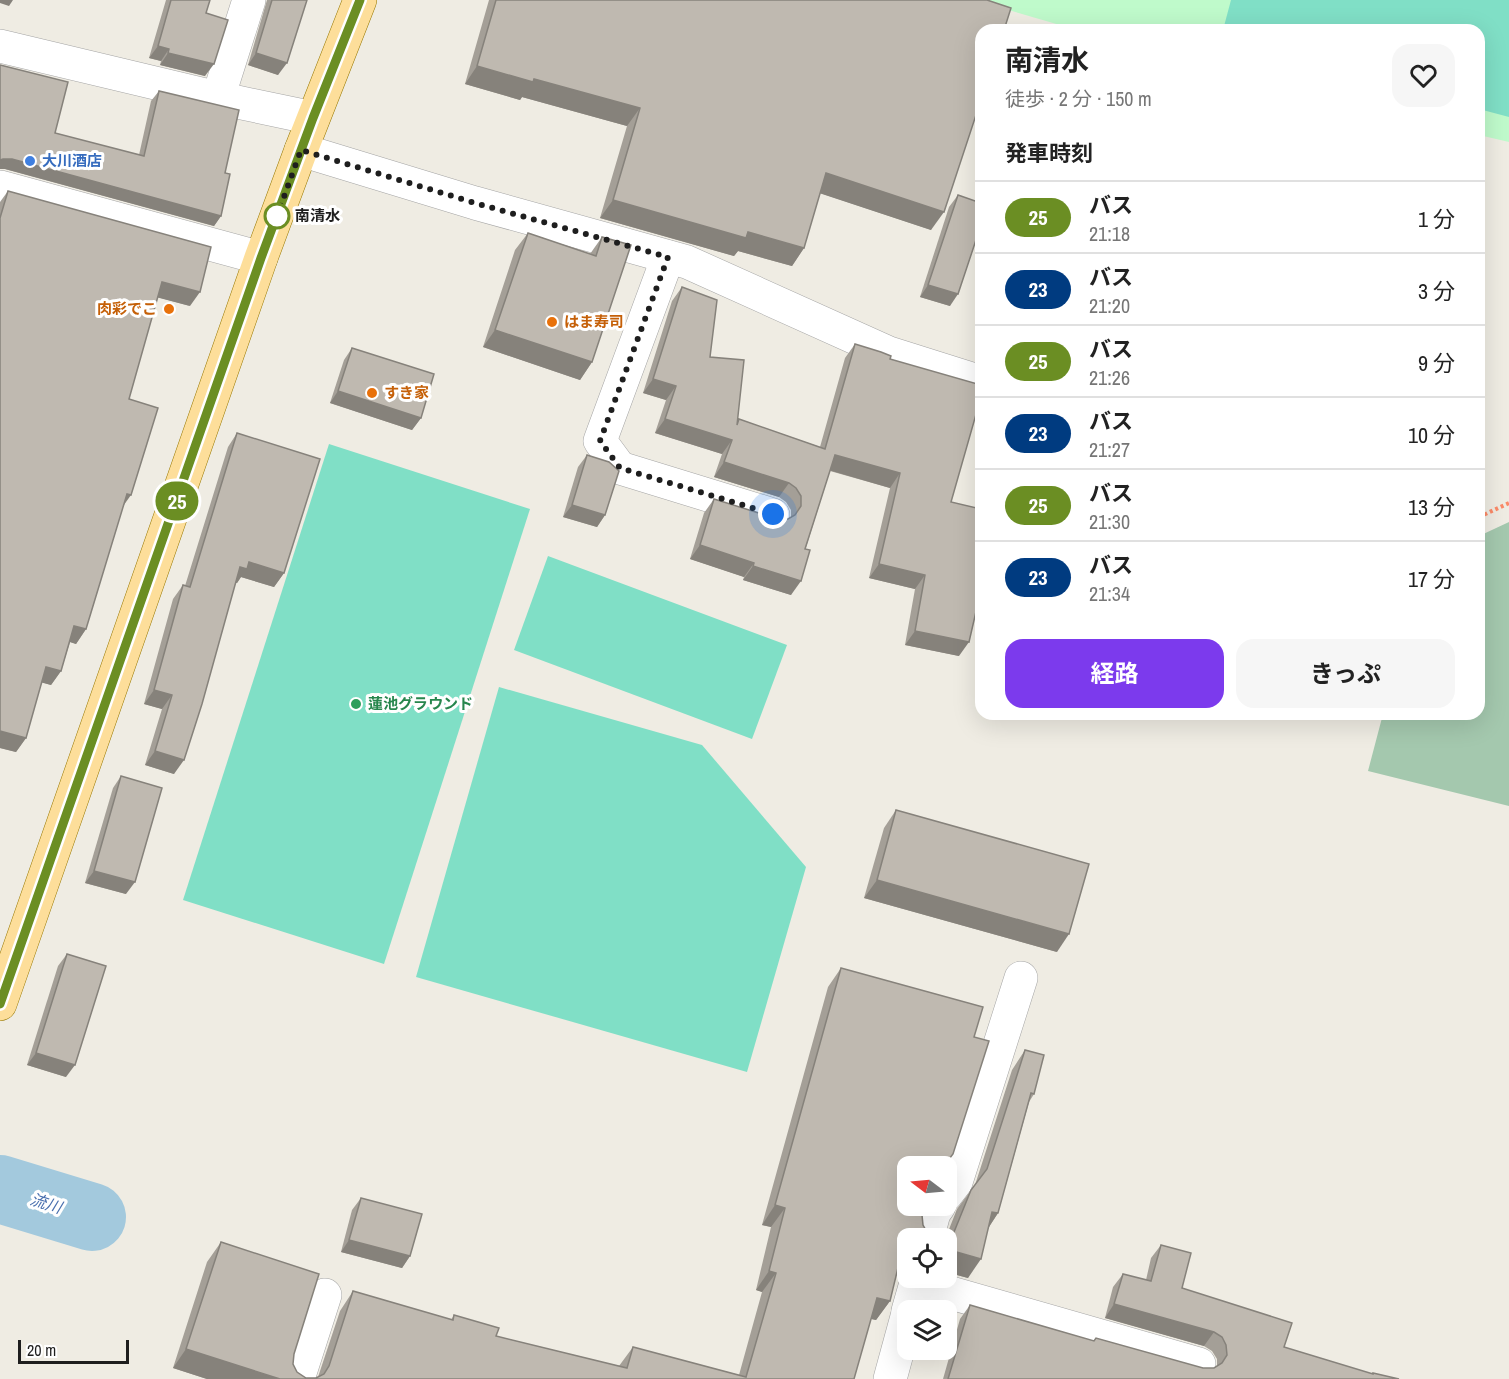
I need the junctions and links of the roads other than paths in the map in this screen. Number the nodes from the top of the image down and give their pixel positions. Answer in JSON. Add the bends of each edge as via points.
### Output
{"nodes":[{"id":1,"x":249,"y":0,"type":"edge"},
{"id":2,"x":360,"y":0,"type":"edge"},
{"id":3,"x":0,"y":46,"type":"edge"},
{"id":4,"x":218,"y":98,"type":"junction"},
{"id":5,"x":313,"y":118,"type":"junction"},
{"id":6,"x":301,"y":150,"type":"junction"},
{"id":7,"x":0,"y":187,"type":"edge"},
{"id":8,"x":668,"y":257,"type":"junction"},
{"id":9,"x":261,"y":258,"type":"junction"},
{"id":10,"x":975,"y":380,"type":"edge"},
{"id":11,"x":773,"y":514,"type":"dead end"},
{"id":12,"x":1021,"y":978,"type":"dead end"},
{"id":13,"x":0,"y":1004,"type":"edge"},
{"id":14,"x":957,"y":1179,"type":"edge"},
{"id":15,"x":325,"y":1295,"type":"dead end"},
{"id":16,"x":912,"y":1296,"type":"edge"},
{"id":17,"x":1199,"y":1364,"type":"edge"},
{"id":18,"x":298,"y":1379,"type":"edge"},
{"id":19,"x":890,"y":1379,"type":"edge"}],
"edges":[{"from":1,"to":4,"type":"street"},
{"from":2,"to":5,"type":"main road"},
{"from":3,"to":4,"type":"street"},
{"from":4,"to":5,"type":"street"},
{"from":5,"to":6,"type":"main road"},
{"from":6,"to":8,"type":"street"},
{"from":6,"to":9,"type":"main road"},
{"from":7,"to":9,"type":"street"},
{"from":8,"to":10,"type":"street","via":[[889,353]]},
{"from":8,"to":11,"type":"street","via":[[600,441],[620,468]]},
{"from":9,"to":13,"type":"main road"},
{"from":12,"to":14,"type":"street"},
{"from":15,"to":18,"type":"street"},
{"from":16,"to":17,"type":"street"},
{"from":16,"to":19,"type":"street"}]}
